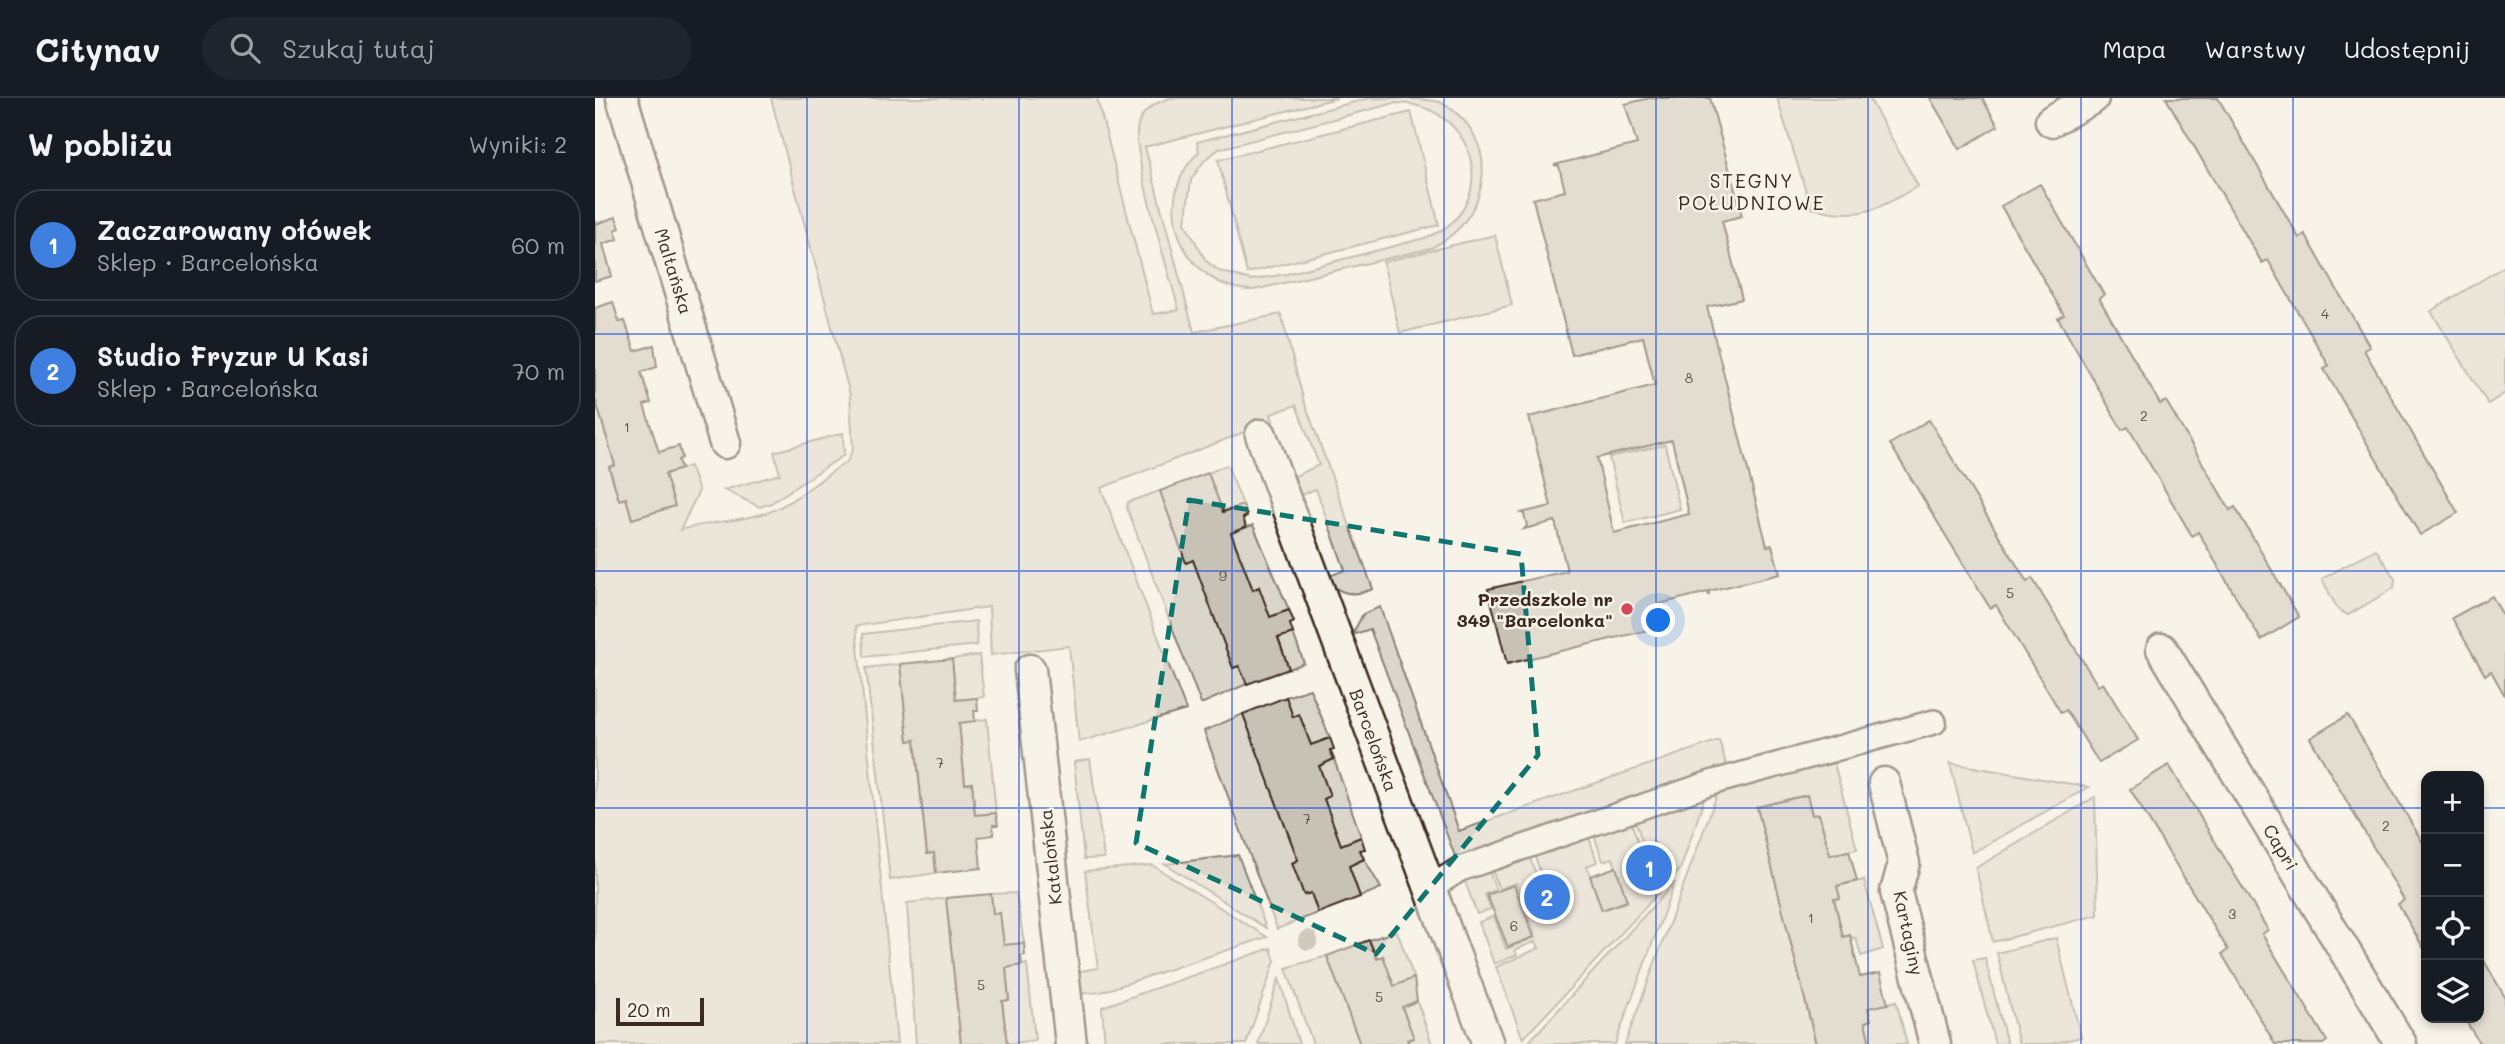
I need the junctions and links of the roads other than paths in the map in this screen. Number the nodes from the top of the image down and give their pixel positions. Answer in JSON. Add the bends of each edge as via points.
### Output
{"nodes":[{"id":1,"x":622,"y":98,"type":"edge"},
{"id":2,"x":2093,"y":98,"type":"edge"},
{"id":3,"x":2051,"y":121,"type":"dead end"},
{"id":4,"x":1261,"y":435,"type":"dead end"},
{"id":5,"x":725,"y":443,"type":"dead end"},
{"id":6,"x":2162,"y":649,"type":"dead end"},
{"id":7,"x":1030,"y":670,"type":"dead end"},
{"id":8,"x":1934,"y":722,"type":"dead end"},
{"id":9,"x":1884,"y":783,"type":"dead end"},
{"id":10,"x":1430,"y":888,"type":"junction"},
{"id":11,"x":1070,"y":1044,"type":"edge"},
{"id":12,"x":1488,"y":1044,"type":"edge"},
{"id":13,"x":1935,"y":1044,"type":"edge"},
{"id":14,"x":2401,"y":1044,"type":"edge"}],
"edges":[{"from":1,"to":5,"type":"street","name":"Maltańska"},
{"from":2,"to":3,"type":"street"},
{"from":4,"to":10,"type":"street","name":"Barcelońska"},
{"from":6,"to":14,"type":"street","name":"Capri"},
{"from":7,"to":11,"type":"street","name":"Katalońska"},
{"from":8,"to":10,"type":"street","via":[[1714,782],[1460,869]]},
{"from":9,"to":13,"type":"street","name":"Kartaginy","via":[[1904,863],[1896,892]]},
{"from":10,"to":12,"type":"street","name":"Barcelońska"}]}
